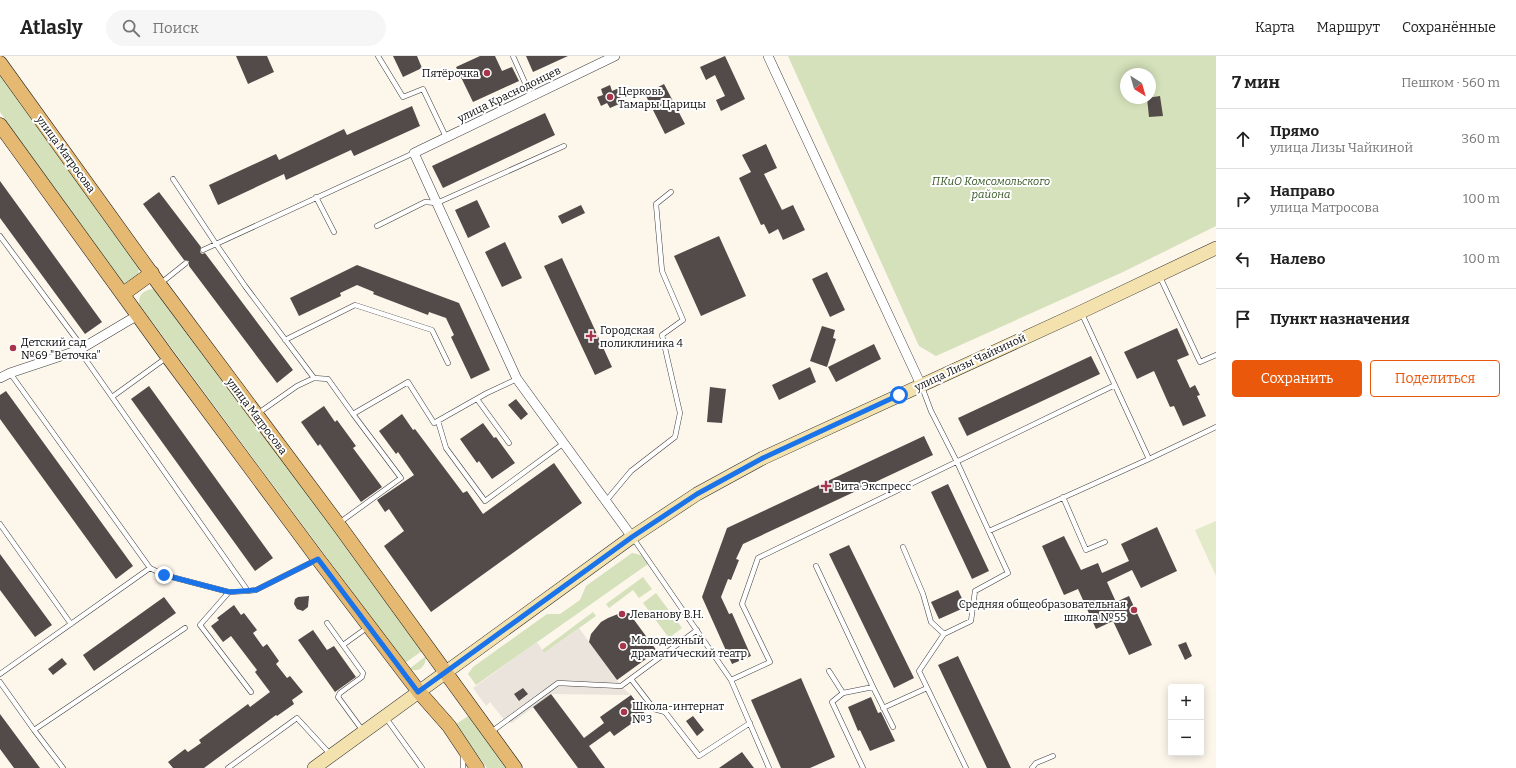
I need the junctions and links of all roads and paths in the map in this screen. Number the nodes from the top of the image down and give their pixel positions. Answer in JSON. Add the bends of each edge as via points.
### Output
{"nodes":[{"id":1,"x":378,"y":56,"type":"edge"},
{"id":2,"x":512,"y":56,"type":"edge"},
{"id":3,"x":615,"y":56,"type":"edge"},
{"id":4,"x":768,"y":56,"type":"edge"},
{"id":5,"x":0,"y":63,"type":"edge"},
{"id":6,"x":531,"y":96,"type":"junction"},
{"id":7,"x":0,"y":125,"type":"edge"},
{"id":8,"x":446,"y":137,"type":"junction"},
{"id":9,"x":564,"y":146,"type":"dead end"},
{"id":10,"x":414,"y":153,"type":"junction"},
{"id":11,"x":173,"y":179,"type":"dead end"},
{"id":12,"x":671,"y":192,"type":"dead end"},
{"id":13,"x":316,"y":197,"type":"junction"},
{"id":14,"x":436,"y":203,"type":"junction"},
{"id":15,"x":376,"y":226,"type":"dead end"},
{"id":16,"x":334,"y":232,"type":"dead end"},
{"id":17,"x":0,"y":236,"type":"edge"},
{"id":18,"x":216,"y":244,"type":"junction"},
{"id":19,"x":1216,"y":248,"type":"edge"},
{"id":20,"x":203,"y":250,"type":"dead end"},
{"id":21,"x":186,"y":262,"type":"dead end"},
{"id":22,"x":1159,"y":275,"type":"junction"},
{"id":23,"x":156,"y":279,"type":"junction"},
{"id":24,"x":123,"y":294,"type":"junction"},
{"id":25,"x":1081,"y":312,"type":"junction"},
{"id":26,"x":138,"y":315,"type":"junction"},
{"id":27,"x":286,"y":340,"type":"junction"},
{"id":28,"x":81,"y":349,"type":"junction"},
{"id":29,"x":1216,"y":355,"type":"edge"},
{"id":30,"x":168,"y":357,"type":"junction"},
{"id":31,"x":448,"y":363,"type":"dead end"},
{"id":32,"x":10,"y":374,"type":"junction"},
{"id":33,"x":0,"y":378,"type":"edge"},
{"id":34,"x":314,"y":378,"type":"junction"},
{"id":35,"x":517,"y":379,"type":"junction"},
{"id":36,"x":921,"y":385,"type":"junction"},
{"id":37,"x":1115,"y":385,"type":"junction"},
{"id":38,"x":112,"y":397,"type":"junction"},
{"id":39,"x":477,"y":399,"type":"junction"},
{"id":40,"x":353,"y":414,"type":"junction"},
{"id":41,"x":256,"y":415,"type":"junction"},
{"id":42,"x":438,"y":421,"type":"junction"},
{"id":43,"x":1216,"y":427,"type":"edge"},
{"id":44,"x":509,"y":443,"type":"dead end"},
{"id":45,"x":564,"y":443,"type":"junction"},
{"id":46,"x":1149,"y":459,"type":"junction"},
{"id":47,"x":957,"y":462,"type":"junction"},
{"id":48,"x":1063,"y":497,"type":"junction"},
{"id":49,"x":606,"y":502,"type":"junction"},
{"id":50,"x":0,"y":524,"type":"edge"},
{"id":51,"x":338,"y":524,"type":"junction"},
{"id":52,"x":989,"y":531,"type":"junction"},
{"id":53,"x":632,"y":537,"type":"junction"},
{"id":54,"x":1106,"y":542,"type":"dead end"},
{"id":55,"x":902,"y":547,"type":"dead end"},
{"id":56,"x":318,"y":559,"type":"junction"},
{"id":57,"x":816,"y":566,"type":"dead end"},
{"id":58,"x":150,"y":568,"type":"junction"},
{"id":59,"x":248,"y":591,"type":"junction"},
{"id":60,"x":229,"y":592,"type":"junction"},
{"id":61,"x":327,"y":623,"type":"dead end"},
{"id":62,"x":72,"y":624,"type":"junction"},
{"id":63,"x":369,"y":626,"type":"junction"},
{"id":64,"x":185,"y":628,"type":"dead end"},
{"id":65,"x":696,"y":630,"type":"junction"},
{"id":66,"x":944,"y":634,"type":"junction"},
{"id":67,"x":343,"y":645,"type":"junction"},
{"id":68,"x":829,"y":671,"type":"dead end"},
{"id":69,"x":446,"y":672,"type":"junction"},
{"id":70,"x":0,"y":674,"type":"edge"},
{"id":71,"x":632,"y":679,"type":"junction"},
{"id":72,"x":731,"y":680,"type":"junction"},
{"id":73,"x":0,"y":682,"type":"edge"},
{"id":74,"x":873,"y":686,"type":"junction"},
{"id":75,"x":927,"y":688,"type":"junction"},
{"id":76,"x":251,"y":692,"type":"dead end"},
{"id":77,"x":418,"y":692,"type":"junction"},
{"id":78,"x":843,"y":693,"type":"junction"},
{"id":79,"x":883,"y":708,"type":"junction"},
{"id":80,"x":385,"y":716,"type":"junction"},
{"id":81,"x":750,"y":723,"type":"junction"},
{"id":82,"x":893,"y":727,"type":"dead end"},
{"id":83,"x":34,"y":730,"type":"junction"},
{"id":84,"x":364,"y":732,"type":"junction"},
{"id":85,"x":489,"y":733,"type":"junction"},
{"id":86,"x":463,"y":745,"type":"junction"},
{"id":87,"x":332,"y":755,"type":"junction"},
{"id":88,"x":1053,"y":756,"type":"dead end"},
{"id":89,"x":63,"y":768,"type":"edge"},
{"id":90,"x":228,"y":768,"type":"edge"},
{"id":91,"x":314,"y":768,"type":"edge"},
{"id":92,"x":422,"y":768,"type":"edge"},
{"id":93,"x":463,"y":768,"type":"edge"},
{"id":94,"x":477,"y":768,"type":"edge"},
{"id":95,"x":515,"y":768,"type":"edge"},
{"id":96,"x":769,"y":768,"type":"edge"},
{"id":97,"x":863,"y":768,"type":"edge"},
{"id":98,"x":966,"y":768,"type":"edge"},
{"id":99,"x":1032,"y":768,"type":"edge"}],
"edges":[{"from":1,"to":8,"type":"lane","via":[[403,97],[423,89]]},
{"from":2,"to":6,"type":"lane"},
{"from":3,"to":6,"type":"street","name":"улица Краснодонцев"},
{"from":4,"to":36,"type":"street"},
{"from":5,"to":23,"type":"main road","name":"улица Матросова"},
{"from":6,"to":8,"type":"street","name":"улица Краснодонцев"},
{"from":7,"to":24,"type":"main road"},
{"from":8,"to":10,"type":"street","name":"улица Краснодонцев"},
{"from":9,"to":14,"type":"lane"},
{"from":10,"to":13,"type":"lane"},
{"from":10,"to":14,"type":"street"},
{"from":11,"to":18,"type":"lane"},
{"from":12,"to":49,"type":"lane","via":[[656,204],[662,270],[683,320],[662,335],[680,413],[675,436],[631,471]]},
{"from":13,"to":16,"type":"lane"},
{"from":13,"to":18,"type":"lane"},
{"from":14,"to":15,"type":"lane","via":[[426,202]]},
{"from":14,"to":35,"type":"street"},
{"from":17,"to":28,"type":"lane"},
{"from":18,"to":20,"type":"lane"},
{"from":18,"to":27,"type":"lane"},
{"from":19,"to":22,"type":"main road","name":"улица Лизы Чайкиной"},
{"from":21,"to":23,"type":"lane"},
{"from":22,"to":25,"type":"main road","name":"улица Лизы Чайкиной"},
{"from":22,"to":29,"type":"lane","via":[[1200,362]]},
{"from":23,"to":24,"type":"main road"},
{"from":23,"to":41,"type":"main road","name":"улица Матросова"},
{"from":24,"to":26,"type":"main road"},
{"from":25,"to":36,"type":"main road","name":"улица Лизы Чайкиной"},
{"from":25,"to":37,"type":"lane"},
{"from":26,"to":28,"type":"street"},
{"from":26,"to":30,"type":"main road"},
{"from":27,"to":31,"type":"lane","via":[[356,305],[432,330]]},
{"from":27,"to":34,"type":"lane"},
{"from":28,"to":32,"type":"street"},
{"from":28,"to":38,"type":"lane"},
{"from":30,"to":38,"type":"lane"},
{"from":30,"to":56,"type":"main road"},
{"from":32,"to":33,"type":"street"},
{"from":32,"to":58,"type":"lane"},
{"from":34,"to":40,"type":"lane","via":[[328,379]]},
{"from":34,"to":41,"type":"lane","via":[[297,386]]},
{"from":35,"to":39,"type":"lane"},
{"from":35,"to":45,"type":"street"},
{"from":36,"to":47,"type":"lane"},
{"from":36,"to":53,"type":"main road","name":"улица Лизы Чайкиной","via":[[763,458],[697,494]]},
{"from":37,"to":46,"type":"lane"},
{"from":37,"to":47,"type":"lane"},
{"from":38,"to":59,"type":"lane"},
{"from":39,"to":42,"type":"lane"},
{"from":39,"to":44,"type":"lane"},
{"from":40,"to":42,"type":"lane","via":[[408,382],[434,423]]},
{"from":40,"to":51,"type":"lane","via":[[401,478]]},
{"from":41,"to":51,"type":"main road","name":"улица Матросова"},
{"from":42,"to":45,"type":"lane","via":[[446,448],[485,501]]},
{"from":43,"to":46,"type":"lane"},
{"from":45,"to":49,"type":"street"},
{"from":46,"to":48,"type":"lane"},
{"from":47,"to":52,"type":"lane"},
{"from":47,"to":72,"type":"lane","via":[[758,558],[742,604],[770,662]]},
{"from":48,"to":52,"type":"lane"},
{"from":48,"to":54,"type":"lane","via":[[1086,550]]},
{"from":49,"to":53,"type":"street"},
{"from":50,"to":62,"type":"lane"},
{"from":51,"to":69,"type":"main road","name":"улица Матросова"},
{"from":52,"to":66,"type":"lane","via":[[1008,573],[975,591],[971,621]]},
{"from":53,"to":65,"type":"lane"},
{"from":53,"to":69,"type":"main road","name":"улица Лизы Чайкиной"},
{"from":55,"to":66,"type":"lane","via":[[923,594],[931,622]]},
{"from":56,"to":59,"type":"lane","via":[[256,590]]},
{"from":56,"to":63,"type":"main road"},
{"from":57,"to":74,"type":"lane"},
{"from":58,"to":60,"type":"lane","via":[[164,575]]},
{"from":58,"to":62,"type":"lane"},
{"from":59,"to":60,"type":"lane"},
{"from":60,"to":76,"type":"lane","via":[[200,624]]},
{"from":61,"to":67,"type":"lane"},
{"from":62,"to":70,"type":"lane"},
{"from":63,"to":67,"type":"lane"},
{"from":63,"to":77,"type":"main road"},
{"from":64,"to":83,"type":"lane"},
{"from":65,"to":71,"type":"lane"},
{"from":65,"to":72,"type":"lane"},
{"from":66,"to":75,"type":"lane","via":[[919,671]]},
{"from":67,"to":84,"type":"lane","via":[[363,675],[340,693],[338,698]]},
{"from":68,"to":78,"type":"lane"},
{"from":69,"to":77,"type":"main road","name":"улица Лизы Чайкиной"},
{"from":69,"to":85,"type":"main road","name":"улица Матросова"},
{"from":71,"to":81,"type":"lane","via":[[654,709],[665,712],[699,756]]},
{"from":71,"to":85,"type":"lane","via":[[621,686],[558,683]]},
{"from":72,"to":81,"type":"lane"},
{"from":73,"to":83,"type":"lane"},
{"from":74,"to":78,"type":"lane"},
{"from":74,"to":79,"type":"lane"},
{"from":75,"to":79,"type":"lane"},
{"from":75,"to":98,"type":"lane"},
{"from":77,"to":80,"type":"main road","name":"улица Лизы Чайкиной"},
{"from":77,"to":86,"type":"main road"},
{"from":78,"to":97,"type":"lane","via":[[832,702]]},
{"from":79,"to":82,"type":"lane"},
{"from":80,"to":84,"type":"main road","name":"улица Лизы Чайкиной"},
{"from":80,"to":92,"type":"lane"},
{"from":81,"to":96,"type":"lane"},
{"from":83,"to":89,"type":"lane"},
{"from":84,"to":87,"type":"main road","name":"улица Лизы Чайкиной"},
{"from":85,"to":95,"type":"main road","name":"улица Матросова"},
{"from":86,"to":93,"type":"lane"},
{"from":86,"to":94,"type":"main road"},
{"from":87,"to":90,"type":"lane","via":[[297,718]]},
{"from":87,"to":91,"type":"main road","name":"улица Лизы Чайкиной"},
{"from":88,"to":99,"type":"lane","via":[[1036,763]]}]}
